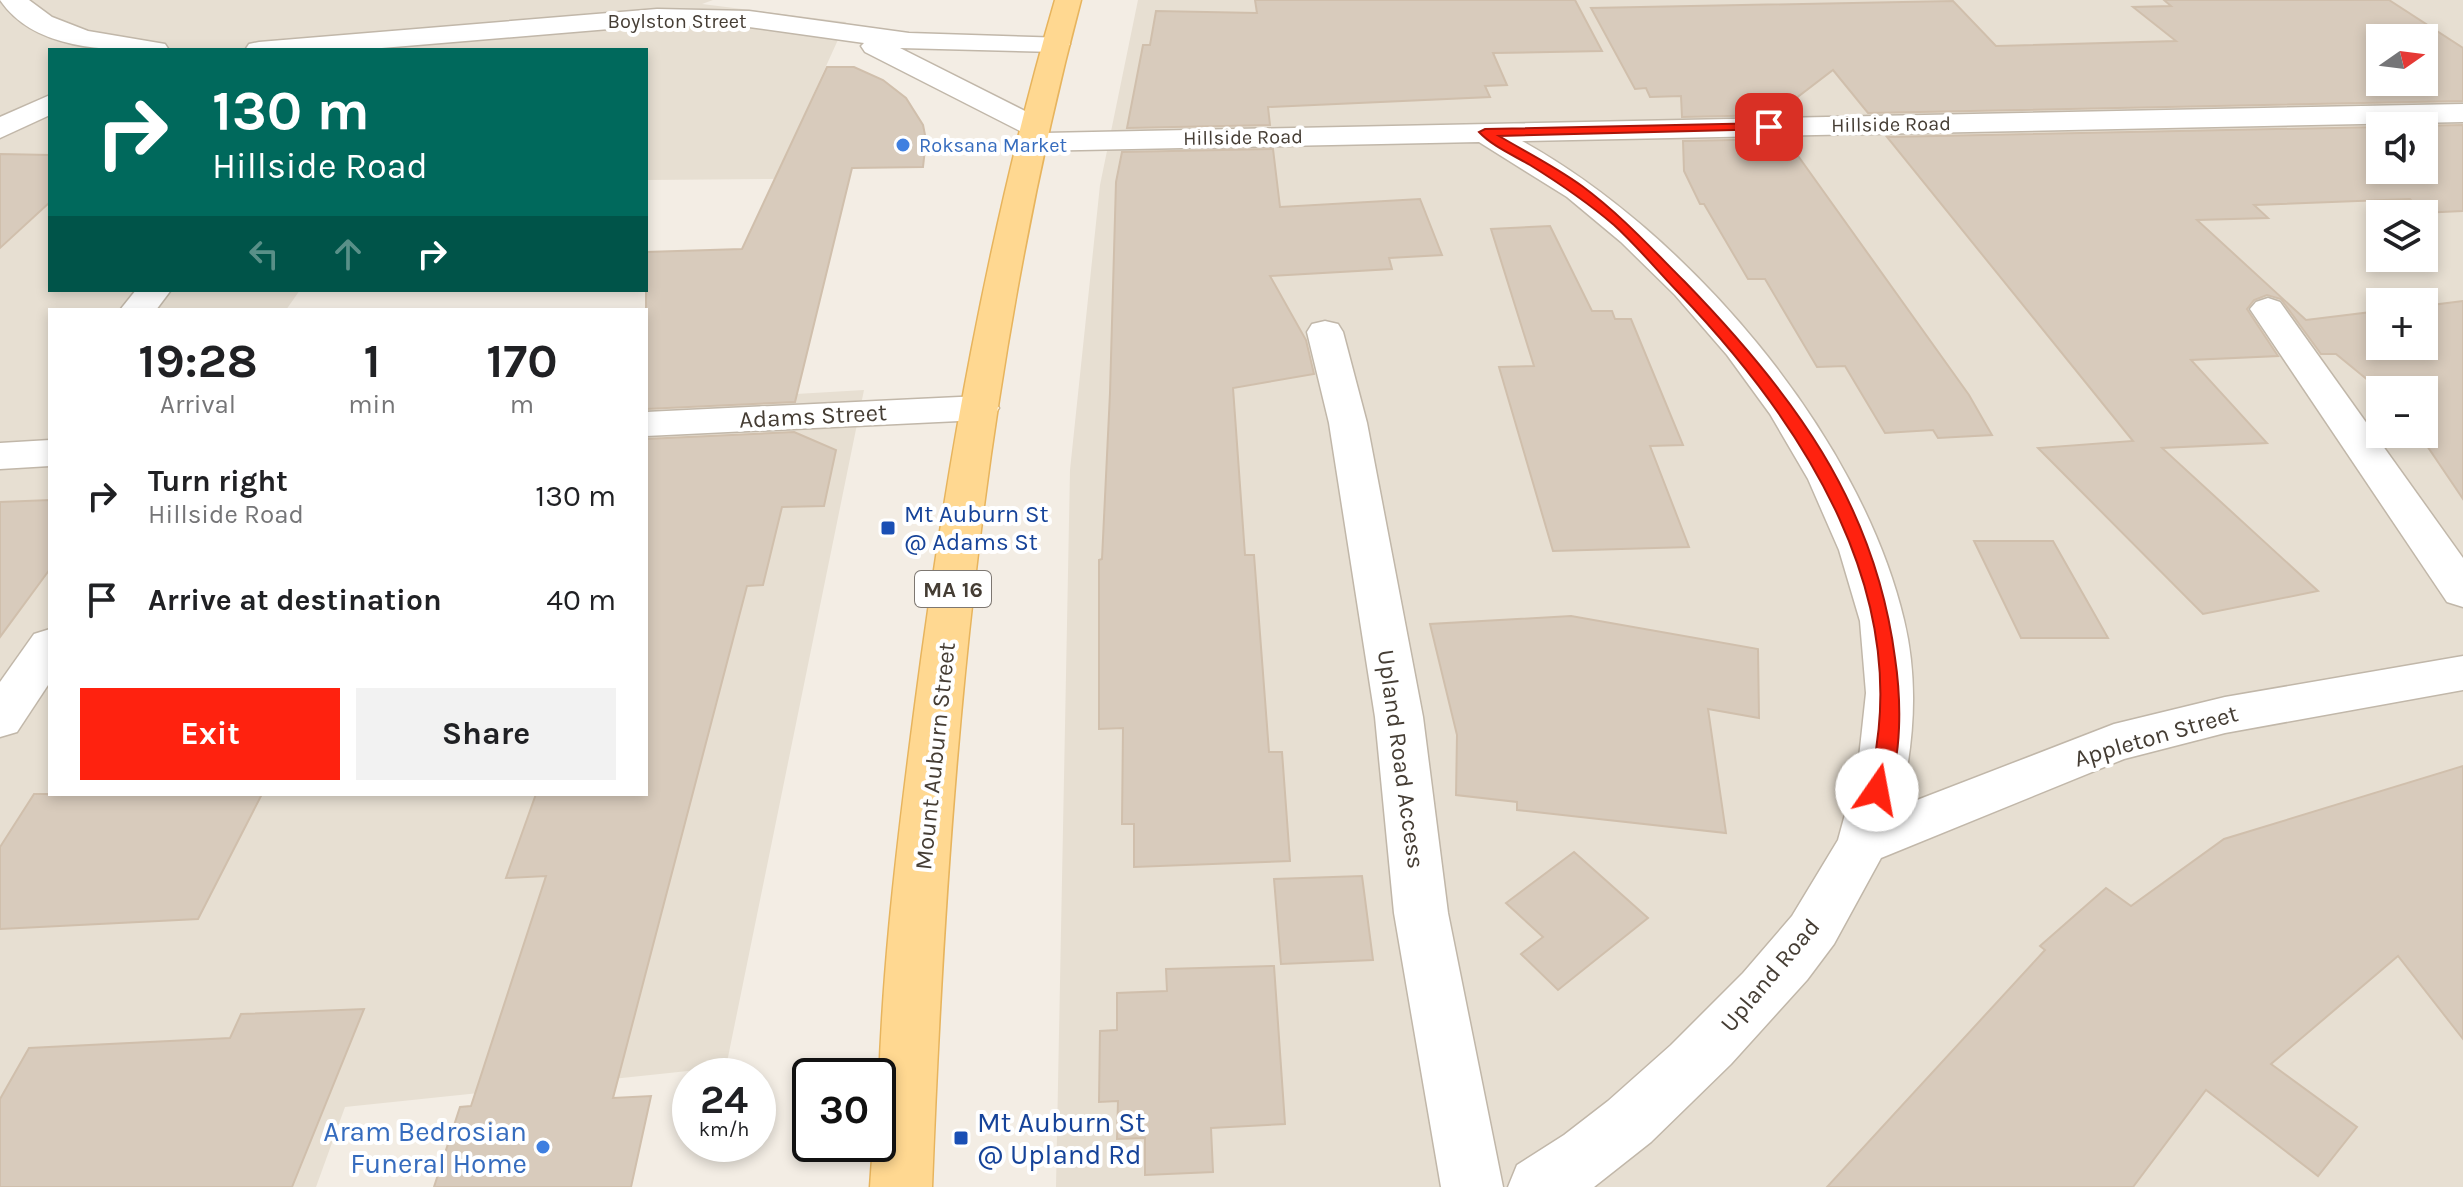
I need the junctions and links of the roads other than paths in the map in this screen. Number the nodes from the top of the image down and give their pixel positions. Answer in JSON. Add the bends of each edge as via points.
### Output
{"nodes":[{"id":1,"x":13,"y":0,"type":"edge"},
{"id":2,"x":1068,"y":0,"type":"edge"},
{"id":3,"x":654,"y":8,"type":"edge"},
{"id":4,"x":855,"y":36,"type":"junction"},
{"id":5,"x":1056,"y":44,"type":"junction"},
{"id":6,"x":135,"y":48,"type":"edge"},
{"id":7,"x":278,"y":48,"type":"edge"},
{"id":8,"x":48,"y":105,"type":"edge"},
{"id":9,"x":2463,"y":113,"type":"edge"},
{"id":10,"x":0,"y":129,"type":"edge"},
{"id":11,"x":1485,"y":132,"type":"junction"},
{"id":12,"x":1032,"y":134,"type":"junction"},
{"id":13,"x":152,"y":292,"type":"edge"},
{"id":14,"x":140,"y":308,"type":"edge"},
{"id":15,"x":2268,"y":309,"type":"dead end"},
{"id":16,"x":1325,"y":332,"type":"dead end"},
{"id":17,"x":980,"y":408,"type":"junction"},
{"id":18,"x":48,"y":422,"type":"edge"},
{"id":19,"x":648,"y":424,"type":"edge"},
{"id":20,"x":24,"y":455,"type":"edge"},
{"id":21,"x":2463,"y":591,"type":"edge"},
{"id":22,"x":48,"y":649,"type":"edge"},
{"id":23,"x":2463,"y":673,"type":"edge"},
{"id":24,"x":0,"y":719,"type":"edge"},
{"id":25,"x":1863,"y":843,"type":"junction"},
{"id":26,"x":901,"y":1187,"type":"edge"},
{"id":27,"x":1472,"y":1187,"type":"edge"},
{"id":28,"x":1539,"y":1187,"type":"edge"}],
"edges":[{"from":1,"to":6,"type":"street","via":[[25,13],[79,36]]},
{"from":2,"to":5,"type":"main road","name":"Mount Auburn Street","number":"MA 16"},
{"from":3,"to":4,"type":"street","name":"Boylston Street"},
{"from":3,"to":7,"type":"street","name":"Boylston Street"},
{"from":4,"to":5,"type":"street","name":"Boylston Street"},
{"from":4,"to":12,"type":"street","name":"Boylston Street"},
{"from":5,"to":12,"type":"main road","name":"Mount Auburn Street","number":"MA 16"},
{"from":8,"to":10,"type":"street"},
{"from":9,"to":11,"type":"street","name":"Hillside Road"},
{"from":11,"to":12,"type":"street","name":"Hillside Road"},
{"from":11,"to":25,"type":"street","name":"Upland Road","via":[[1576,188],[1663,266],[1754,366],[1830,479],[1859,542],[1880,612],[1890,692],[1885,763]]},
{"from":12,"to":17,"type":"main road","name":"Mount Auburn Street","number":"MA 16"},
{"from":13,"to":14,"type":"street"},
{"from":15,"to":21,"type":"street"},
{"from":16,"to":27,"type":"street","name":"Upland Road Access","via":[[1348,423],[1399,717],[1423,927]]},
{"from":17,"to":19,"type":"street","name":"Adams Street"},
{"from":17,"to":26,"type":"main road","name":"Mount Auburn Street","number":"MA 16","via":[[962,512],[933,766]]},
{"from":18,"to":20,"type":"street"},
{"from":22,"to":24,"type":"street"},
{"from":23,"to":25,"type":"street","name":"Appleton Street","via":[[2225,715],[2114,743]]},
{"from":25,"to":28,"type":"street","name":"Upland Road","via":[[1810,934],[1740,1015],[1664,1092]]}]}
